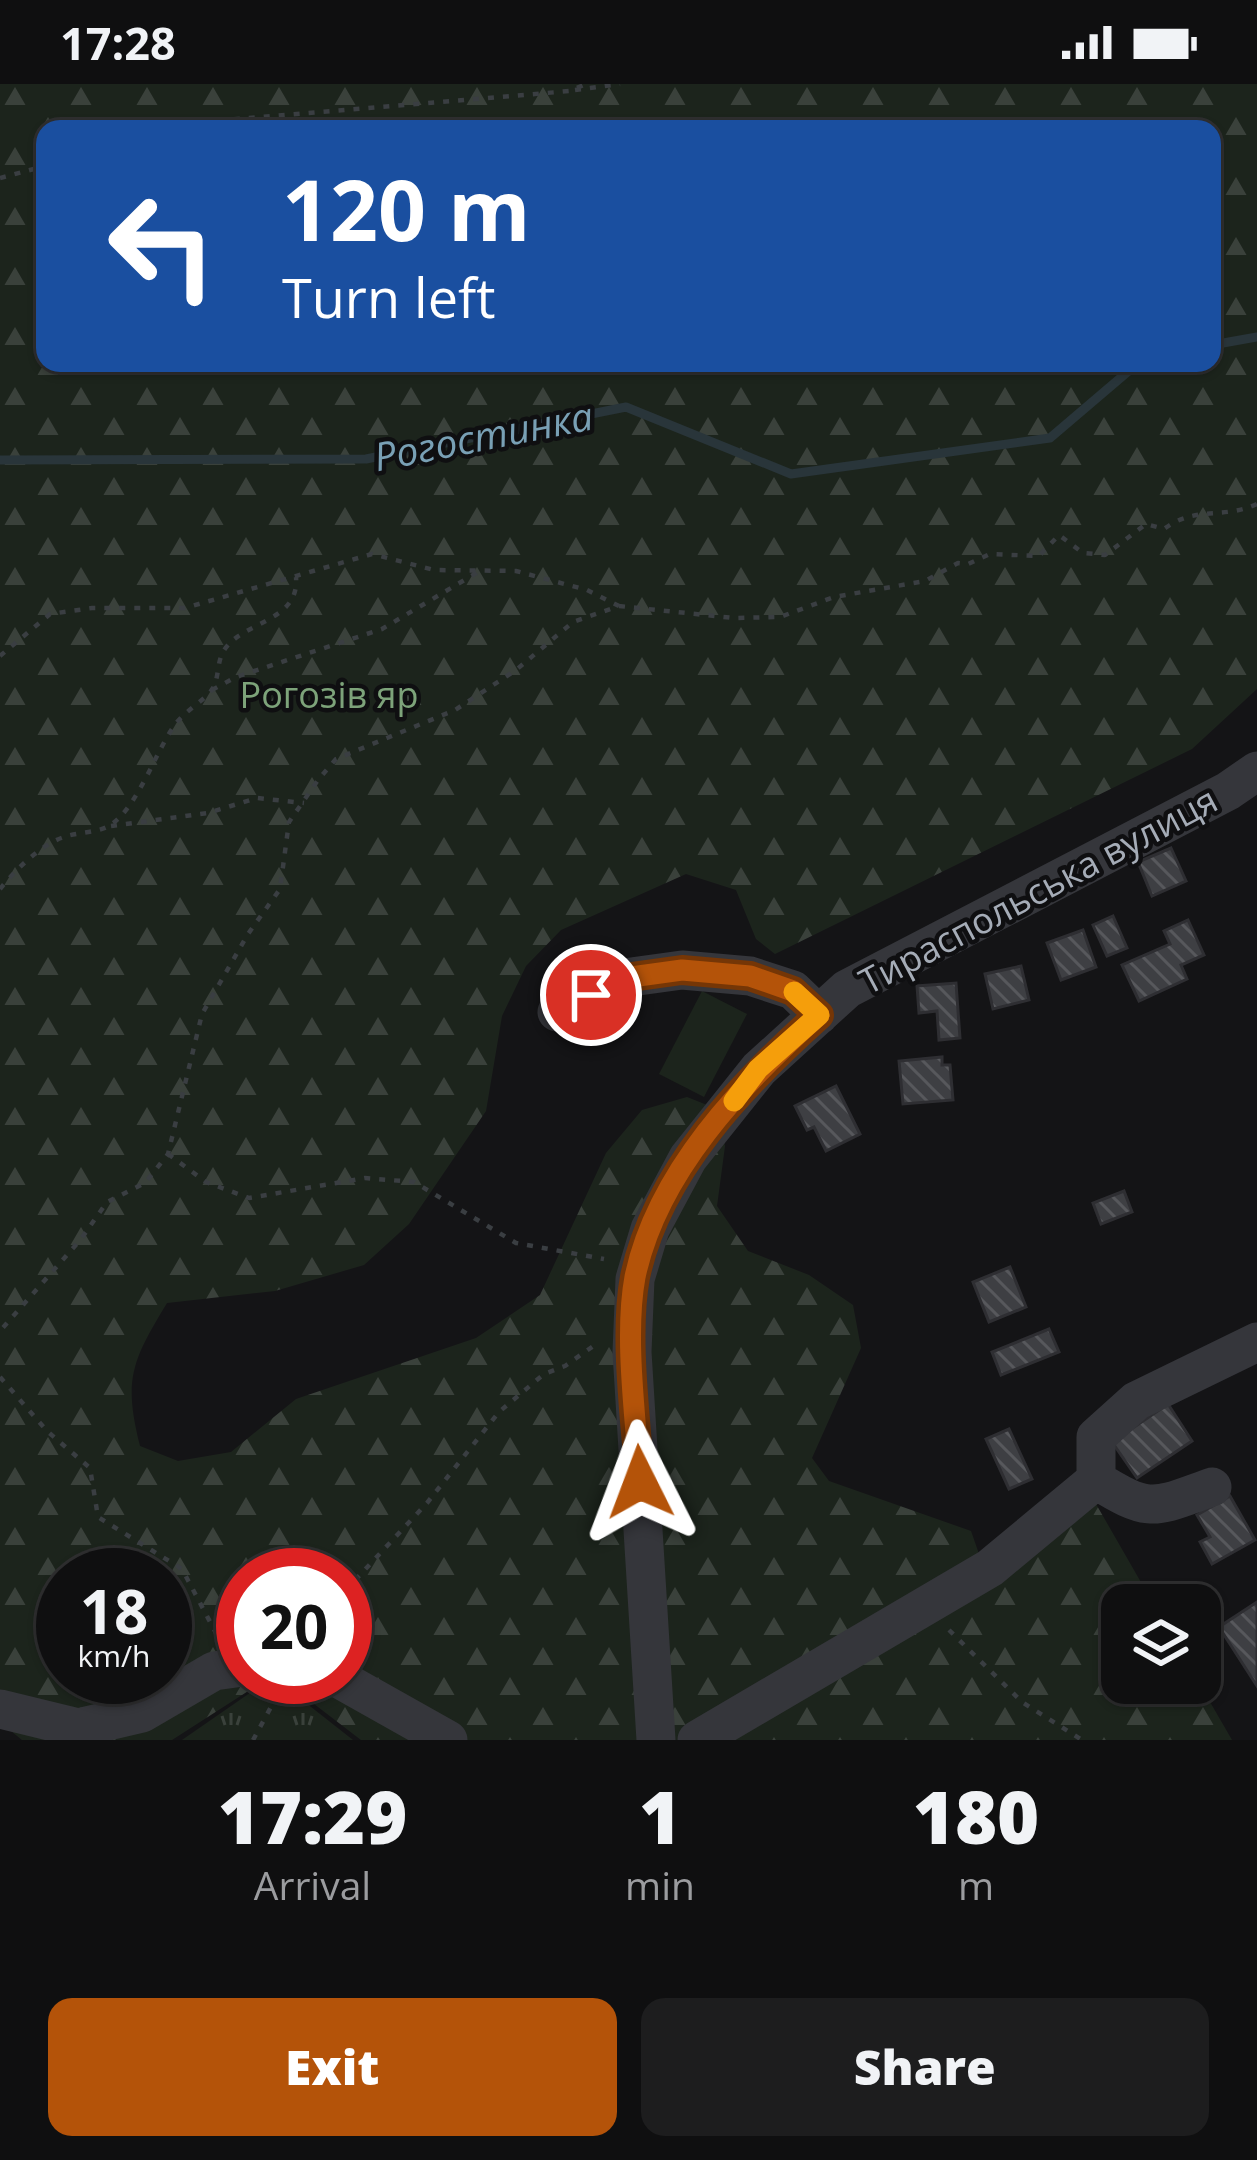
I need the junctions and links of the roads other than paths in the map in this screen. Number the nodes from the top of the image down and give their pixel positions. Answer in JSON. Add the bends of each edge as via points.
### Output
{"nodes":[{"id":1,"x":1257,"y":771,"type":"edge"},
{"id":2,"x":557,"y":1012,"type":"dead end"},
{"id":3,"x":819,"y":1015,"type":"junction"},
{"id":4,"x":1257,"y":1342,"type":"edge"},
{"id":5,"x":1096,"y":1480,"type":"junction"},
{"id":6,"x":1212,"y":1487,"type":"dead end"},
{"id":7,"x":216,"y":1669,"type":"edge"},
{"id":8,"x":372,"y":1697,"type":"edge"},
{"id":9,"x":0,"y":1709,"type":"edge"},
{"id":10,"x":448,"y":1740,"type":"edge"},
{"id":11,"x":656,"y":1740,"type":"edge"},
{"id":12,"x":697,"y":1740,"type":"edge"}],
"edges":[{"from":1,"to":3,"type":"street","name":"Тираспольська вулиця","via":[[847,989]]},
{"from":2,"to":3,"type":"street","via":[[624,978],[682,970],[750,976],[793,991]]},
{"from":3,"to":11,"type":"street","name":"Тираспольська вулиця","via":[[758,1069],[688,1158],[639,1265],[632,1352]]},
{"from":4,"to":5,"type":"street","via":[[1136,1401],[1096,1437]]},
{"from":5,"to":6,"type":"street","via":[[1154,1508]]},
{"from":5,"to":12,"type":"street","via":[[990,1568]]},
{"from":7,"to":9,"type":"street","via":[[142,1713],[78,1728]]},
{"from":8,"to":10,"type":"street"}]}
